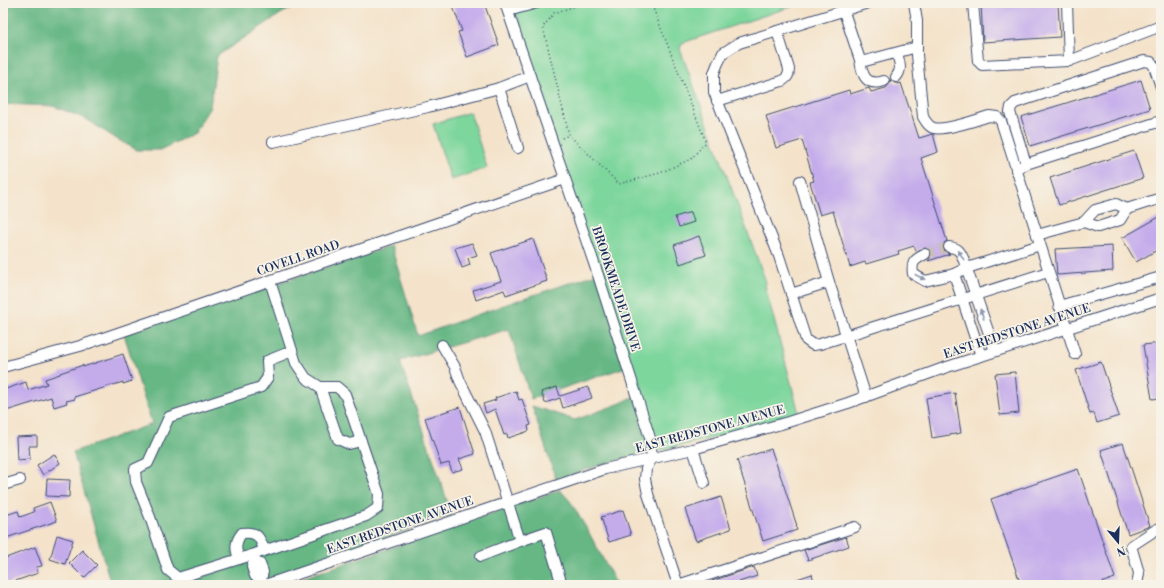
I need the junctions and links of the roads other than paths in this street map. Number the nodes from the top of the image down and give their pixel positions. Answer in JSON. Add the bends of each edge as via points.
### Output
{"nodes":[{"id":1,"x":537,"y":3,"type":"edge"},
{"id":2,"x":868,"y":3,"type":"edge"},
{"id":3,"x":914,"y":3,"type":"edge"},
{"id":4,"x":973,"y":3,"type":"edge"},
{"id":5,"x":1067,"y":3,"type":"edge"},
{"id":6,"x":507,"y":7,"type":"edge"},
{"id":7,"x":843,"y":7,"type":"edge"},
{"id":8,"x":1161,"y":26,"type":"edge"},
{"id":9,"x":777,"y":31,"type":"junction"},
{"id":10,"x":917,"y":47,"type":"junction"},
{"id":11,"x":897,"y":53,"type":"junction"},
{"id":12,"x":860,"y":60,"type":"junction"},
{"id":13,"x":1069,"y":61,"type":"junction"},
{"id":14,"x":530,"y":76,"type":"junction"},
{"id":15,"x":896,"y":77,"type":"dead end"},
{"id":16,"x":884,"y":81,"type":"dead end"},
{"id":17,"x":1161,"y":87,"type":"edge"},
{"id":18,"x":499,"y":88,"type":"junction"},
{"id":19,"x":717,"y":102,"type":"junction"},
{"id":20,"x":1161,"y":121,"type":"edge"},
{"id":21,"x":273,"y":142,"type":"dead end"},
{"id":22,"x":518,"y":148,"type":"dead end"},
{"id":23,"x":1026,"y":164,"type":"junction"},
{"id":24,"x":1016,"y":170,"type":"junction"},
{"id":25,"x":564,"y":179,"type":"junction"},
{"id":26,"x":800,"y":181,"type":"dead end"},
{"id":27,"x":1161,"y":198,"type":"edge"},
{"id":28,"x":1127,"y":209,"type":"junction"},
{"id":29,"x":1084,"y":222,"type":"junction"},
{"id":30,"x":1039,"y":240,"type":"junction"},
{"id":31,"x":949,"y":247,"type":"dead end"},
{"id":32,"x":925,"y":254,"type":"tunnel mouth"},
{"id":33,"x":967,"y":268,"type":"junction"},
{"id":34,"x":1048,"y":272,"type":"junction"},
{"id":35,"x":954,"y":274,"type":"junction"},
{"id":36,"x":1161,"y":276,"type":"edge"},
{"id":37,"x":270,"y":281,"type":"junction"},
{"id":38,"x":829,"y":282,"type":"junction"},
{"id":39,"x":791,"y":294,"type":"junction"},
{"id":40,"x":975,"y":295,"type":"junction"},
{"id":41,"x":1161,"y":298,"type":"edge"},
{"id":42,"x":963,"y":299,"type":"junction"},
{"id":43,"x":1059,"y":306,"type":"junction"},
{"id":44,"x":1066,"y":328,"type":"junction"},
{"id":45,"x":847,"y":336,"type":"junction"},
{"id":46,"x":442,"y":345,"type":"dead end"},
{"id":47,"x":292,"y":351,"type":"junction"},
{"id":48,"x":995,"y":351,"type":"junction"},
{"id":49,"x":1075,"y":354,"type":"dead end"},
{"id":50,"x":981,"y":356,"type":"junction"},
{"id":51,"x":3,"y":367,"type":"edge"},
{"id":52,"x":320,"y":387,"type":"junction"},
{"id":53,"x":866,"y":397,"type":"junction"},
{"id":54,"x":361,"y":441,"type":"junction"},
{"id":55,"x":693,"y":449,"type":"junction"},
{"id":56,"x":652,"y":458,"type":"junction"},
{"id":57,"x":20,"y":480,"type":"dead end"},
{"id":58,"x":704,"y":483,"type":"dead end"},
{"id":59,"x":3,"y":486,"type":"edge"},
{"id":60,"x":507,"y":502,"type":"junction"},
{"id":61,"x":855,"y":527,"type":"dead end"},
{"id":62,"x":1161,"y":528,"type":"edge"},
{"id":63,"x":520,"y":541,"type":"junction"},
{"id":64,"x":264,"y":550,"type":"junction"},
{"id":65,"x":482,"y":556,"type":"dead end"},
{"id":66,"x":253,"y":558,"type":"junction"},
{"id":67,"x":239,"y":559,"type":"junction"},
{"id":68,"x":263,"y":583,"type":"edge"},
{"id":69,"x":562,"y":585,"type":"edge"},
{"id":70,"x":678,"y":585,"type":"edge"},
{"id":71,"x":1137,"y":585,"type":"edge"}],
"edges":[{"from":1,"to":6,"type":"street"},
{"from":2,"to":7,"type":"street"},
{"from":3,"to":10,"type":"street"},
{"from":4,"to":13,"type":"street","via":[[978,61],[982,65]]},
{"from":5,"to":13,"type":"street"},
{"from":6,"to":14,"type":"street","name":"BROOKMEADE DRIVE"},
{"from":7,"to":9,"type":"street"},
{"from":7,"to":12,"type":"street"},
{"from":8,"to":13,"type":"street"},
{"from":9,"to":19,"type":"street","via":[[739,43],[723,53],[714,73]]},
{"from":9,"to":19,"type":"street","via":[[789,68],[787,78]]},
{"from":10,"to":11,"type":"street"},
{"from":10,"to":24,"type":"street","via":[[921,104],[927,124],[933,128],[943,129],[989,116],[997,117],[1001,122]]},
{"from":11,"to":12,"type":"street"},
{"from":11,"to":15,"type":"street","via":[[901,66]]},
{"from":12,"to":16,"type":"street","via":[[865,78],[877,84]]},
{"from":14,"to":18,"type":"street"},
{"from":14,"to":25,"type":"street","name":"BROOKMEADE DRIVE"},
{"from":17,"to":23,"type":"street","via":[[1154,66],[1151,62],[1144,61],[1015,103],[1010,112]]},
{"from":18,"to":21,"type":"street"},
{"from":18,"to":22,"type":"street"},
{"from":19,"to":39,"type":"street","via":[[750,178]]},
{"from":20,"to":23,"type":"street"},
{"from":23,"to":24,"type":"street"},
{"from":24,"to":30,"type":"street"},
{"from":25,"to":37,"type":"street","name":"COVELL ROAD"},
{"from":25,"to":56,"type":"street","name":"BROOKMEADE DRIVE","via":[[650,438]]},
{"from":26,"to":38,"type":"street"},
{"from":27,"to":28,"type":"street"},
{"from":28,"to":29,"type":"street","via":[[1116,204],[1095,210]]},
{"from":28,"to":29,"type":"street","via":[[1120,220],[1098,227]]},
{"from":29,"to":30,"type":"street"},
{"from":30,"to":33,"type":"street"},
{"from":30,"to":34,"type":"street"},
{"from":33,"to":31,"type":"street","one_way":true,"via":[[960,251]]},
{"from":32,"to":35,"type":"street","one_way":true,"via":[[915,260],[912,266],[913,274],[925,281]]},
{"from":33,"to":35,"type":"street"},
{"from":33,"to":40,"type":"street"},
{"from":34,"to":40,"type":"street"},
{"from":34,"to":43,"type":"street"},
{"from":35,"to":42,"type":"street"},
{"from":36,"to":43,"type":"street"},
{"from":37,"to":47,"type":"street"},
{"from":37,"to":51,"type":"street","name":"COVELL ROAD","via":[[80,346]]},
{"from":38,"to":39,"type":"street"},
{"from":38,"to":45,"type":"street"},
{"from":39,"to":45,"type":"street","via":[[806,340],[813,345]]},
{"from":40,"to":42,"type":"street"},
{"from":48,"to":40,"type":"street","one_way":true},
{"from":41,"to":44,"type":"street","name":"EAST REDSTONE AVENUE"},
{"from":42,"to":45,"type":"street"},
{"from":42,"to":50,"type":"street"},
{"from":43,"to":44,"type":"street"},
{"from":44,"to":48,"type":"street","name":"EAST REDSTONE AVENUE"},
{"from":44,"to":49,"type":"street"},
{"from":45,"to":53,"type":"street"},
{"from":46,"to":60,"type":"street","via":[[485,431]]},
{"from":47,"to":52,"type":"street","via":[[306,378]]},
{"from":47,"to":67,"type":"street","via":[[267,361],[268,376],[261,387],[169,417],[148,463],[135,469],[136,482],[168,570],[178,578]]},
{"from":48,"to":50,"type":"street","name":"EAST REDSTONE AVENUE"},
{"from":50,"to":53,"type":"street","name":"EAST REDSTONE AVENUE"},
{"from":52,"to":54,"type":"street","via":[[337,387],[346,394]]},
{"from":52,"to":54,"type":"street","via":[[338,439],[350,444]]},
{"from":53,"to":55,"type":"street","name":"EAST REDSTONE AVENUE"},
{"from":54,"to":64,"type":"street","via":[[379,494],[378,508],[366,516]]},
{"from":55,"to":56,"type":"street","name":"EAST REDSTONE AVENUE"},
{"from":55,"to":58,"type":"street"},
{"from":56,"to":60,"type":"street","name":"EAST REDSTONE AVENUE","via":[[604,470]]},
{"from":56,"to":70,"type":"street","name":"BROOKMEADE DRIVE","via":[[646,469],[648,494]]},
{"from":57,"to":59,"type":"street"},
{"from":60,"to":63,"type":"street"},
{"from":60,"to":68,"type":"street","name":"EAST REDSTONE AVENUE"},
{"from":61,"to":70,"type":"street"},
{"from":62,"to":71,"type":"street","via":[[1131,546],[1139,573]]},
{"from":63,"to":65,"type":"street"},
{"from":63,"to":69,"type":"street","via":[[546,532]]},
{"from":64,"to":66,"type":"street"},
{"from":64,"to":67,"type":"street","via":[[258,536],[251,532],[242,533],[236,540]]},
{"from":66,"to":67,"type":"street"},
{"from":66,"to":68,"type":"street","via":[[262,568]]}]}
